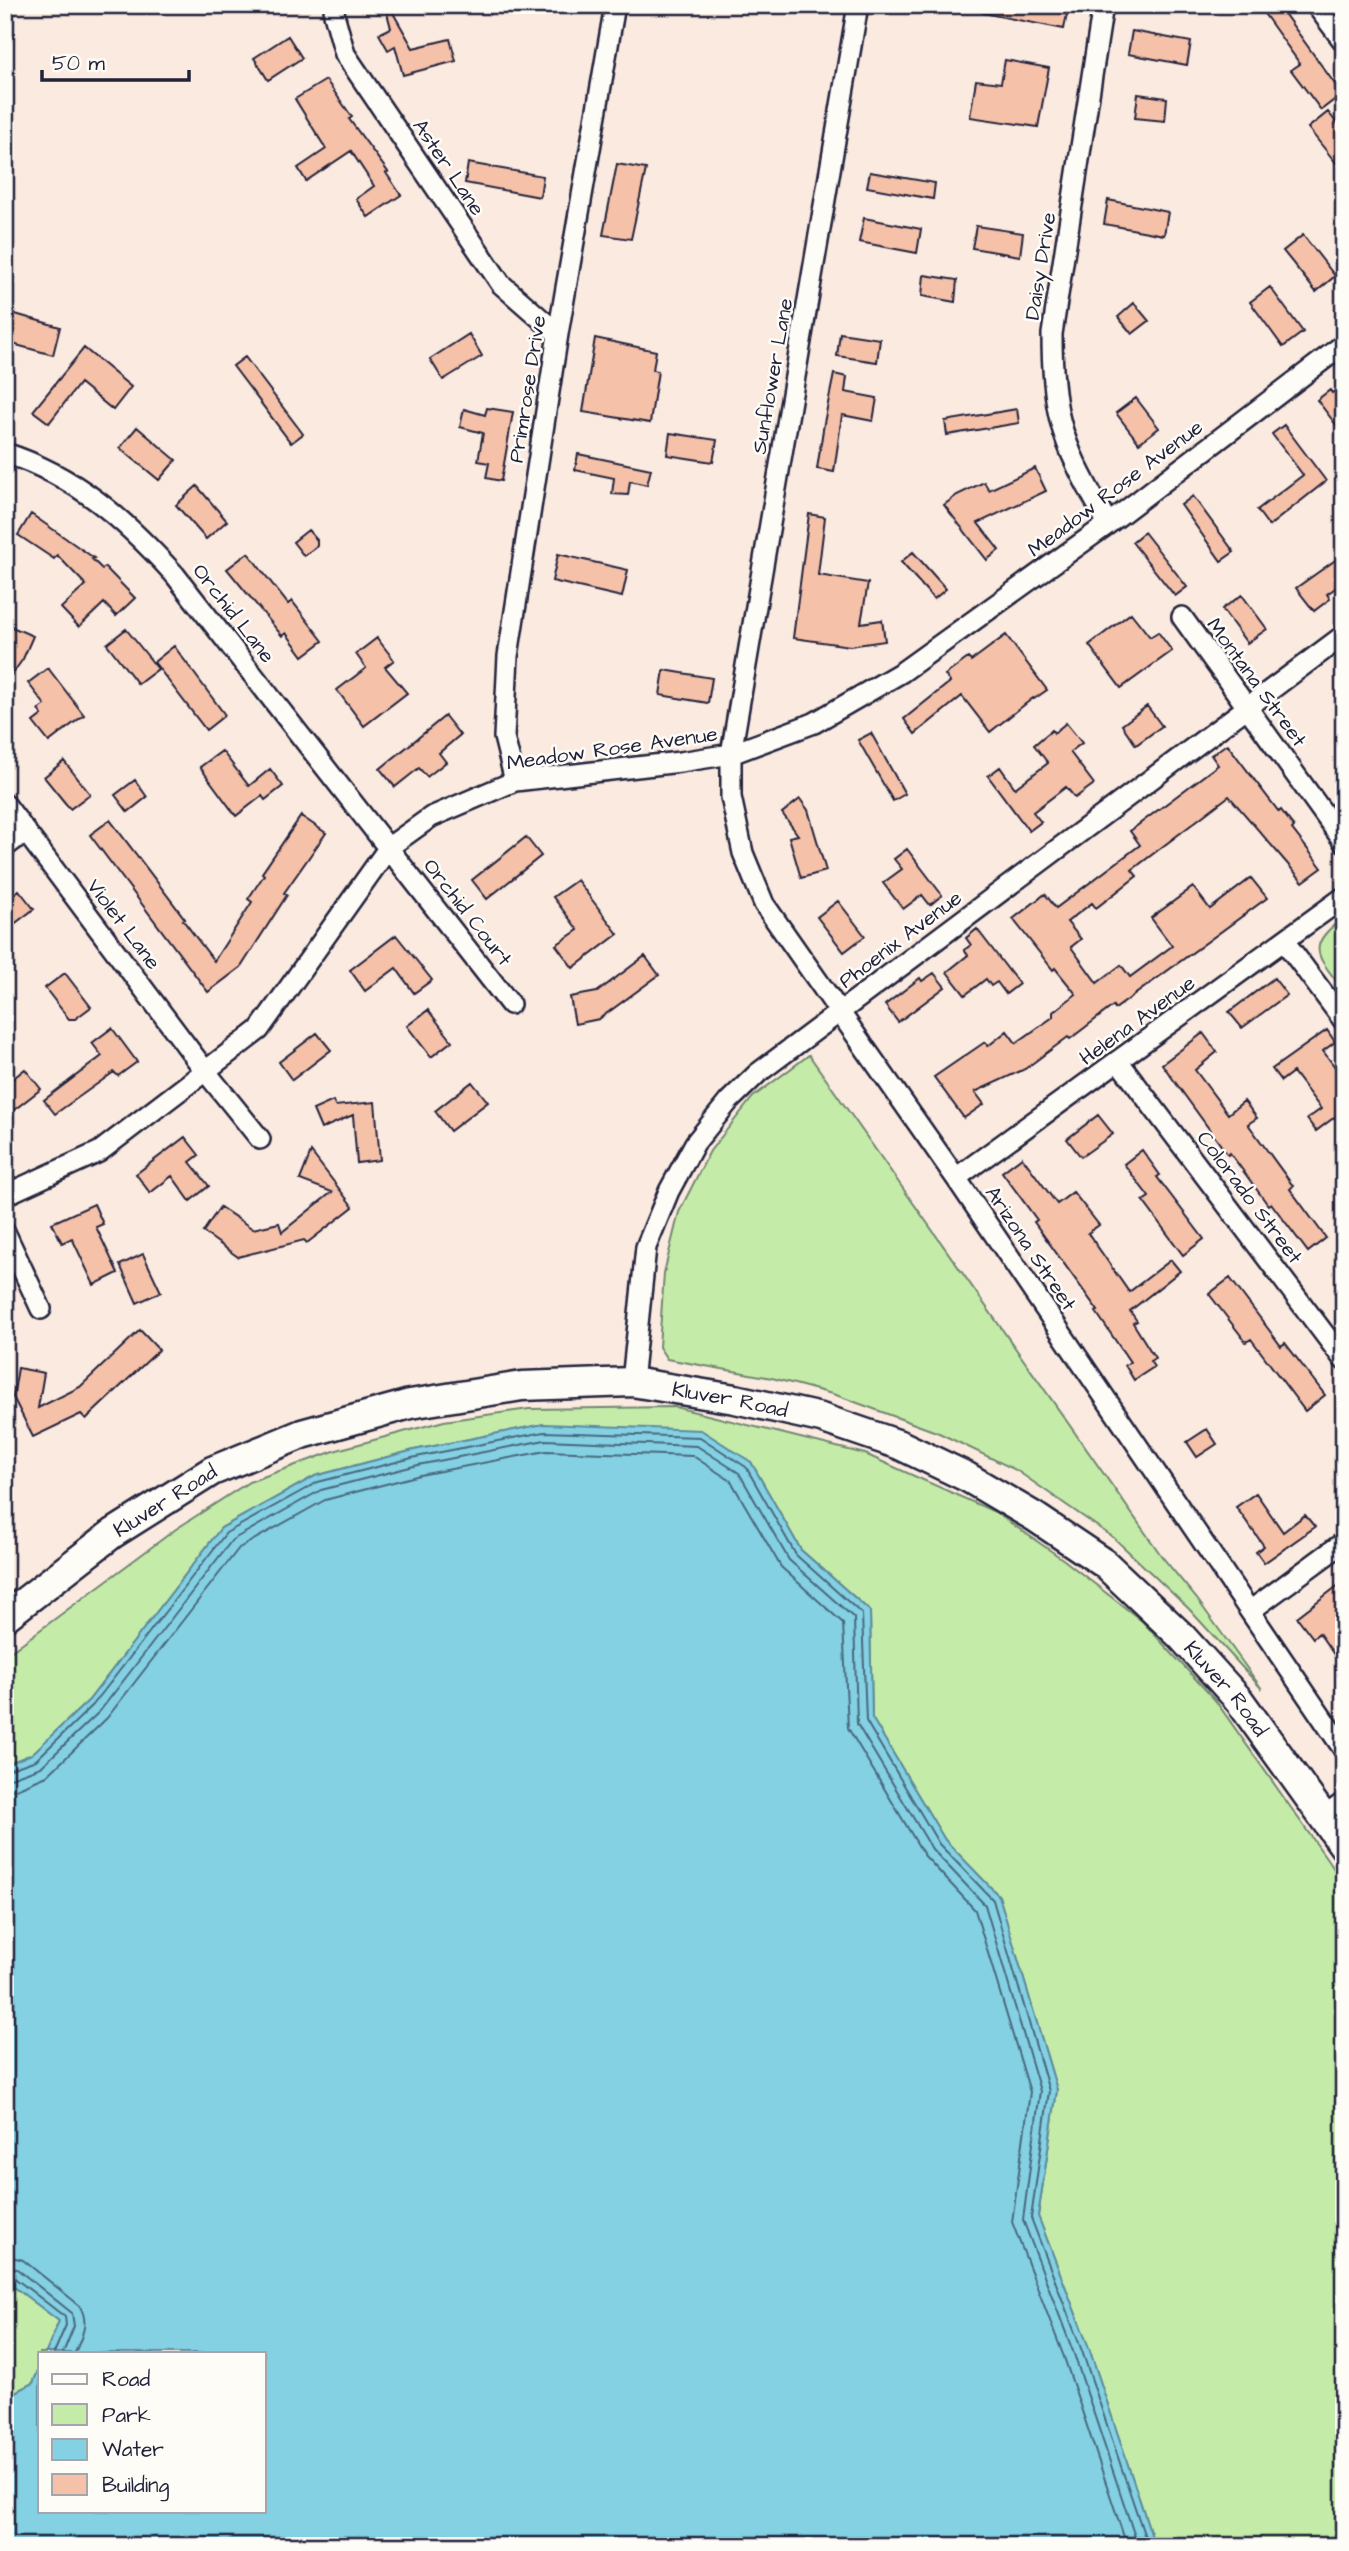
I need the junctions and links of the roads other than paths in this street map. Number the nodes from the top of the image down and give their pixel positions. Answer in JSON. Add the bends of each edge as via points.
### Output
{"nodes":[{"id":1,"x":335,"y":5,"type":"edge"},
{"id":2,"x":615,"y":5,"type":"edge"},
{"id":3,"x":858,"y":5,"type":"edge"},
{"id":4,"x":1103,"y":5,"type":"edge"},
{"id":5,"x":1316,"y":5,"type":"edge"},
{"id":6,"x":1344,"y":42,"type":"edge"},
{"id":7,"x":558,"y":334,"type":"junction"},
{"id":8,"x":1344,"y":344,"type":"edge"},
{"id":9,"x":5,"y":453,"type":"edge"},
{"id":10,"x":1108,"y":524,"type":"junction"},
{"id":11,"x":1182,"y":617,"type":"dead end"},
{"id":12,"x":1344,"y":635,"type":"edge"},
{"id":13,"x":1247,"y":706,"type":"junction"},
{"id":14,"x":731,"y":754,"type":"junction"},
{"id":15,"x":515,"y":781,"type":"junction"},
{"id":16,"x":5,"y":804,"type":"edge"},
{"id":17,"x":26,"y":831,"type":"junction"},
{"id":18,"x":1344,"y":842,"type":"edge"},
{"id":19,"x":389,"y":846,"type":"junction"},
{"id":20,"x":5,"y":847,"type":"edge"},
{"id":21,"x":1344,"y":897,"type":"edge"},
{"id":22,"x":1285,"y":942,"type":"junction"},
{"id":23,"x":510,"y":1004,"type":"dead end"},
{"id":24,"x":840,"y":1013,"type":"junction"},
{"id":25,"x":1344,"y":1021,"type":"edge"},
{"id":26,"x":1119,"y":1062,"type":"junction"},
{"id":27,"x":206,"y":1072,"type":"junction"},
{"id":28,"x":260,"y":1139,"type":"dead end"},
{"id":29,"x":956,"y":1178,"type":"junction"},
{"id":30,"x":5,"y":1195,"type":"edge"},
{"id":31,"x":5,"y":1232,"type":"edge"},
{"id":32,"x":41,"y":1309,"type":"dead end"},
{"id":33,"x":1344,"y":1360,"type":"edge"},
{"id":34,"x":632,"y":1382,"type":"junction"},
{"id":35,"x":1344,"y":1542,"type":"edge"},
{"id":36,"x":1250,"y":1611,"type":"junction"},
{"id":37,"x":5,"y":1617,"type":"edge"},
{"id":38,"x":1344,"y":1750,"type":"edge"},
{"id":39,"x":1334,"y":1809,"type":"edge"},
{"id":40,"x":1344,"y":1846,"type":"edge"}],
"edges":[{"from":1,"to":7,"type":"street","name":"Aster Lane","via":[[345,54],[501,284]]},
{"from":2,"to":7,"type":"street","name":"Primrose Drive"},
{"from":3,"to":14,"type":"street","name":"Sunflower Lane"},
{"from":4,"to":10,"type":"street","name":"Daisy Drive","via":[[1052,334],[1052,371],[1060,422],[1079,471]]},
{"from":5,"to":6,"type":"street"},
{"from":7,"to":15,"type":"street","name":"Primrose Drive","via":[[508,656],[504,737]]},
{"from":8,"to":10,"type":"street","name":"Meadow Rose Avenue"},
{"from":9,"to":19,"type":"street","name":"Orchid Lane","via":[[33,462],[83,490],[136,532]]},
{"from":10,"to":14,"type":"street","name":"Meadow Rose Avenue","via":[[902,672],[814,723]]},
{"from":11,"to":13,"type":"street","name":"Montana Street"},
{"from":12,"to":13,"type":"street","name":"Phoenix Avenue"},
{"from":13,"to":18,"type":"street","name":"Montana Street"},
{"from":13,"to":24,"type":"street","name":"Phoenix Avenue"},
{"from":14,"to":15,"type":"street","name":"Meadow Rose Avenue"},
{"from":14,"to":24,"type":"street","name":"Arizona Street","via":[[731,797],[743,853],[764,904]]},
{"from":15,"to":19,"type":"street","name":"Meadow Rose Avenue","via":[[431,817]]},
{"from":16,"to":17,"type":"street","name":"Violet Lane"},
{"from":17,"to":20,"type":"street"},
{"from":17,"to":27,"type":"street","name":"Violet Lane"},
{"from":19,"to":23,"type":"street","name":"Orchid Court"},
{"from":19,"to":27,"type":"street","name":"Meadow Rose Avenue","via":[[259,1030]]},
{"from":21,"to":22,"type":"street","name":"Helena Avenue"},
{"from":22,"to":25,"type":"street"},
{"from":22,"to":26,"type":"street","name":"Helena Avenue"},
{"from":24,"to":29,"type":"street","name":"Arizona Street"},
{"from":24,"to":34,"type":"street","name":"Phoenix Avenue","via":[[758,1073],[695,1143],[646,1247]]},
{"from":26,"to":29,"type":"street","name":"Helena Avenue"},
{"from":26,"to":33,"type":"street","name":"Colorado Street"},
{"from":27,"to":28,"type":"street","name":"Violet Lane"},
{"from":27,"to":30,"type":"street","name":"Meadow Rose Avenue","via":[[99,1152]]},
{"from":29,"to":36,"type":"street","name":"Arizona Street"},
{"from":31,"to":32,"type":"street"},
{"from":34,"to":37,"type":"street","name":"Kluver Road","via":[[522,1386],[410,1404],[302,1434],[212,1471],[112,1534]]},
{"from":34,"to":39,"type":"street","name":"Kluver Road","via":[[821,1418],[900,1445],[1035,1517],[1105,1564],[1181,1636]]},
{"from":35,"to":36,"type":"street"},
{"from":36,"to":38,"type":"street","name":"Arizona Street"},
{"from":39,"to":40,"type":"street","name":"Kluver Road"}]}
